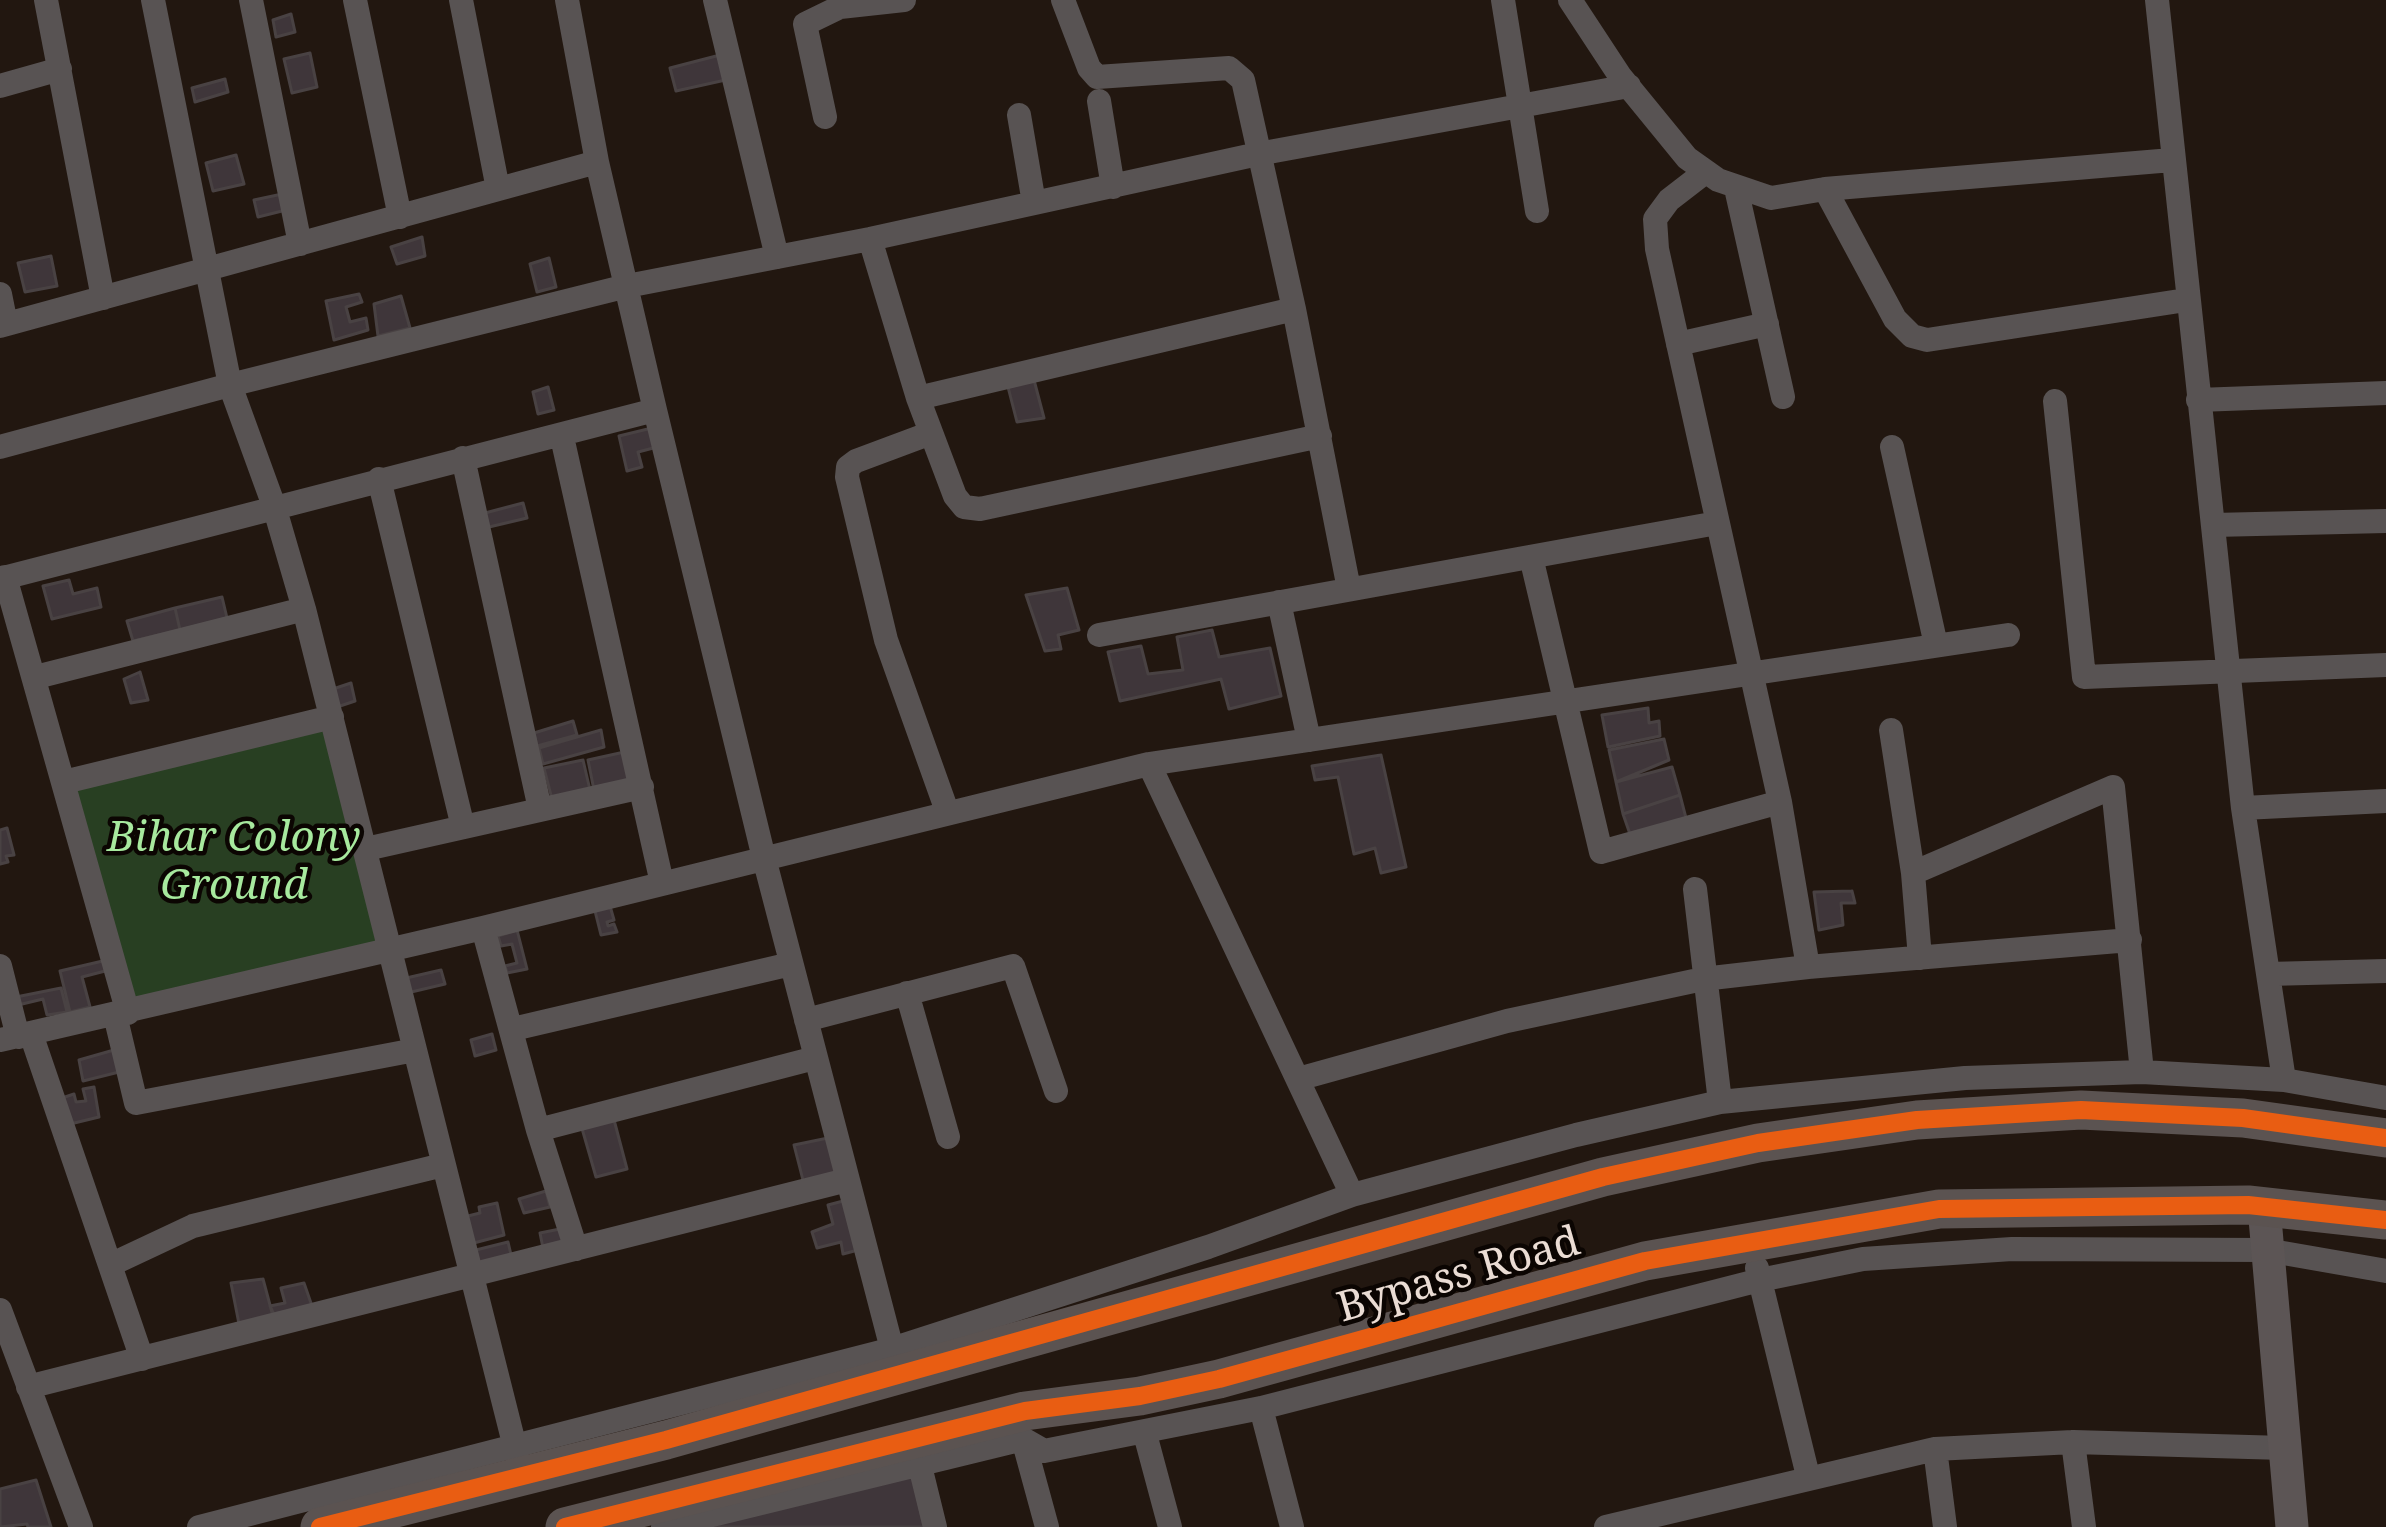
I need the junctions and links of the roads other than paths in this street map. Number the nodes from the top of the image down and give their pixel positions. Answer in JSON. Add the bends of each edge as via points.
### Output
{"nodes":[{"id":1,"x":46,"y":0,"type":"edge"},
{"id":2,"x":153,"y":0,"type":"edge"},
{"id":3,"x":251,"y":0,"type":"edge"},
{"id":4,"x":355,"y":0,"type":"edge"},
{"id":5,"x":461,"y":0,"type":"edge"},
{"id":6,"x":567,"y":0,"type":"edge"},
{"id":7,"x":715,"y":0,"type":"edge"},
{"id":8,"x":904,"y":0,"type":"edge"},
{"id":9,"x":1063,"y":0,"type":"edge"},
{"id":10,"x":1503,"y":0,"type":"edge"},
{"id":11,"x":1570,"y":0,"type":"edge"},
{"id":12,"x":2157,"y":0,"type":"edge"},
{"id":13,"x":840,"y":4,"type":"edge"},
{"id":14,"x":60,"y":69,"type":"junction"},
{"id":15,"x":0,"y":86,"type":"edge"},
{"id":16,"x":1629,"y":86,"type":"junction"},
{"id":17,"x":1099,"y":101,"type":"dead end"},
{"id":18,"x":1520,"y":107,"type":"junction"},
{"id":19,"x":1019,"y":115,"type":"dead end"},
{"id":20,"x":825,"y":117,"type":"dead end"},
{"id":21,"x":1258,"y":154,"type":"junction"},
{"id":22,"x":2172,"y":160,"type":"junction"},
{"id":23,"x":597,"y":162,"type":"junction"},
{"id":24,"x":1704,"y":173,"type":"junction"},
{"id":25,"x":1113,"y":187,"type":"junction"},
{"id":26,"x":1736,"y":188,"type":"junction"},
{"id":27,"x":498,"y":189,"type":"junction"},
{"id":28,"x":1825,"y":189,"type":"junction"},
{"id":29,"x":1034,"y":203,"type":"junction"},
{"id":30,"x":1537,"y":212,"type":"dead end"},
{"id":31,"x":400,"y":217,"type":"junction"},
{"id":32,"x":870,"y":239,"type":"junction"},
{"id":33,"x":300,"y":244,"type":"junction"},
{"id":34,"x":777,"y":257,"type":"junction"},
{"id":35,"x":206,"y":269,"type":"junction"},
{"id":36,"x":627,"y":286,"type":"junction"},
{"id":37,"x":0,"y":294,"type":"edge"},
{"id":38,"x":103,"y":298,"type":"junction"},
{"id":39,"x":2186,"y":301,"type":"junction"},
{"id":40,"x":1294,"y":309,"type":"junction"},
{"id":41,"x":1767,"y":324,"type":"junction"},
{"id":42,"x":3,"y":325,"type":"edge"},
{"id":43,"x":1678,"y":344,"type":"junction"},
{"id":44,"x":230,"y":385,"type":"junction"},
{"id":45,"x":2386,"y":393,"type":"edge"},
{"id":46,"x":1783,"y":397,"type":"dead end"},
{"id":47,"x":918,"y":398,"type":"junction"},
{"id":48,"x":2198,"y":400,"type":"junction"},
{"id":49,"x":2055,"y":401,"type":"dead end"},
{"id":50,"x":655,"y":410,"type":"junction"},
{"id":51,"x":931,"y":433,"type":"junction"},
{"id":52,"x":562,"y":436,"type":"junction"},
{"id":53,"x":1320,"y":436,"type":"junction"},
{"id":54,"x":0,"y":447,"type":"edge"},
{"id":55,"x":1892,"y":447,"type":"dead end"},
{"id":56,"x":463,"y":458,"type":"junction"},
{"id":57,"x":379,"y":479,"type":"junction"},
{"id":58,"x":274,"y":506,"type":"junction"},
{"id":59,"x":2386,"y":521,"type":"edge"},
{"id":60,"x":1718,"y":523,"type":"junction"},
{"id":61,"x":2213,"y":525,"type":"junction"},
{"id":62,"x":1531,"y":557,"type":"junction"},
{"id":63,"x":3,"y":578,"type":"edge"},
{"id":64,"x":1349,"y":589,"type":"junction"},
{"id":65,"x":1279,"y":602,"type":"junction"},
{"id":66,"x":304,"y":609,"type":"junction"},
{"id":67,"x":1099,"y":635,"type":"dead end"},
{"id":68,"x":2008,"y":635,"type":"dead end"},
{"id":69,"x":1936,"y":645,"type":"junction"},
{"id":70,"x":2386,"y":665,"type":"edge"},
{"id":71,"x":2230,"y":672,"type":"junction"},
{"id":72,"x":1750,"y":673,"type":"junction"},
{"id":73,"x":36,"y":677,"type":"junction"},
{"id":74,"x":1563,"y":700,"type":"junction"},
{"id":75,"x":332,"y":716,"type":"junction"},
{"id":76,"x":1891,"y":730,"type":"dead end"},
{"id":77,"x":1309,"y":740,"type":"junction"},
{"id":78,"x":1149,"y":764,"type":"junction"},
{"id":79,"x":64,"y":782,"type":"junction"},
{"id":80,"x":642,"y":788,"type":"junction"},
{"id":81,"x":2386,"y":801,"type":"edge"},
{"id":82,"x":1780,"y":802,"type":"junction"},
{"id":83,"x":2243,"y":808,"type":"junction"},
{"id":84,"x":540,"y":809,"type":"junction"},
{"id":85,"x":947,"y":812,"type":"junction"},
{"id":86,"x":463,"y":827,"type":"junction"},
{"id":87,"x":365,"y":849,"type":"junction"},
{"id":88,"x":764,"y":858,"type":"junction"},
{"id":89,"x":1913,"y":873,"type":"junction"},
{"id":90,"x":662,"y":883,"type":"junction"},
{"id":91,"x":1695,"y":889,"type":"dead end"},
{"id":92,"x":483,"y":928,"type":"junction"},
{"id":93,"x":2130,"y":940,"type":"junction"},
{"id":94,"x":391,"y":949,"type":"junction"},
{"id":95,"x":1920,"y":958,"type":"junction"},
{"id":96,"x":791,"y":964,"type":"junction"},
{"id":97,"x":0,"y":966,"type":"edge"},
{"id":98,"x":1808,"y":967,"type":"junction"},
{"id":99,"x":2386,"y":971,"type":"edge"},
{"id":100,"x":2269,"y":974,"type":"junction"},
{"id":101,"x":1703,"y":980,"type":"junction"},
{"id":102,"x":907,"y":994,"type":"junction"},
{"id":103,"x":122,"y":1014,"type":"junction"},
{"id":104,"x":806,"y":1020,"type":"junction"},
{"id":105,"x":513,"y":1029,"type":"junction"},
{"id":106,"x":16,"y":1037,"type":"edge"},
{"id":107,"x":416,"y":1050,"type":"junction"},
{"id":108,"x":815,"y":1058,"type":"junction"},
{"id":109,"x":2142,"y":1072,"type":"junction"},
{"id":110,"x":1298,"y":1078,"type":"junction"},
{"id":111,"x":2284,"y":1080,"type":"junction"},
{"id":112,"x":1056,"y":1091,"type":"dead end"},
{"id":113,"x":2386,"y":1098,"type":"edge"},
{"id":114,"x":1720,"y":1102,"type":"junction"},
{"id":115,"x":538,"y":1130,"type":"junction"},
{"id":116,"x":948,"y":1136,"type":"dead end"},
{"id":117,"x":2386,"y":1138,"type":"edge"},
{"id":118,"x":443,"y":1165,"type":"junction"},
{"id":119,"x":848,"y":1180,"type":"junction"},
{"id":120,"x":1352,"y":1195,"type":"junction"},
{"id":121,"x":2264,"y":1207,"type":"junction"},
{"id":122,"x":2386,"y":1220,"type":"edge"},
{"id":123,"x":576,"y":1249,"type":"junction"},
{"id":124,"x":2266,"y":1250,"type":"junction"},
{"id":125,"x":1755,"y":1261,"type":"junction"},
{"id":126,"x":110,"y":1265,"type":"junction"},
{"id":127,"x":2386,"y":1271,"type":"edge"},
{"id":128,"x":470,"y":1276,"type":"junction"},
{"id":129,"x":0,"y":1310,"type":"edge"},
{"id":130,"x":892,"y":1349,"type":"junction"},
{"id":131,"x":142,"y":1359,"type":"junction"},
{"id":132,"x":28,"y":1388,"type":"junction"},
{"id":133,"x":1261,"y":1408,"type":"junction"},
{"id":134,"x":1145,"y":1434,"type":"junction"},
{"id":135,"x":1023,"y":1439,"type":"junction"},
{"id":136,"x":2073,"y":1442,"type":"junction"},
{"id":137,"x":2284,"y":1448,"type":"junction"},
{"id":138,"x":1935,"y":1449,"type":"junction"},
{"id":139,"x":518,"y":1462,"type":"junction"},
{"id":140,"x":919,"y":1462,"type":"junction"},
{"id":141,"x":1808,"y":1476,"type":"junction"},
{"id":142,"x":81,"y":1527,"type":"edge"},
{"id":143,"x":199,"y":1527,"type":"edge"},
{"id":144,"x":320,"y":1527,"type":"edge"},
{"id":145,"x":566,"y":1527,"type":"edge"},
{"id":146,"x":663,"y":1527,"type":"edge"},
{"id":147,"x":934,"y":1527,"type":"edge"},
{"id":148,"x":1047,"y":1527,"type":"edge"},
{"id":149,"x":1170,"y":1527,"type":"edge"},
{"id":150,"x":1292,"y":1527,"type":"edge"},
{"id":151,"x":1606,"y":1527,"type":"edge"},
{"id":152,"x":1945,"y":1527,"type":"edge"},
{"id":153,"x":2084,"y":1527,"type":"edge"},
{"id":154,"x":2292,"y":1527,"type":"edge"}],
"edges":[{"from":1,"to":14,"type":"street"},
{"from":2,"to":35,"type":"street"},
{"from":3,"to":33,"type":"street"},
{"from":4,"to":31,"type":"street"},
{"from":5,"to":27,"type":"street"},
{"from":6,"to":23,"type":"street"},
{"from":7,"to":34,"type":"street"},
{"from":8,"to":13,"type":"street"},
{"from":9,"to":21,"type":"street","via":[[1097,77],[1238,72]]},
{"from":10,"to":18,"type":"street"},
{"from":11,"to":16,"type":"street"},
{"from":12,"to":22,"type":"street"},
{"from":13,"to":20,"type":"street","via":[[805,24]]},
{"from":14,"to":15,"type":"street"},
{"from":14,"to":38,"type":"street"},
{"from":16,"to":18,"type":"street"},
{"from":16,"to":24,"type":"street"},
{"from":17,"to":25,"type":"street"},
{"from":18,"to":21,"type":"street"},
{"from":18,"to":30,"type":"street"},
{"from":19,"to":29,"type":"street"},
{"from":21,"to":25,"type":"street"},
{"from":21,"to":40,"type":"street"},
{"from":22,"to":28,"type":"street"},
{"from":22,"to":39,"type":"street"},
{"from":23,"to":27,"type":"street"},
{"from":23,"to":36,"type":"street"},
{"from":24,"to":26,"type":"street"},
{"from":24,"to":43,"type":"street","via":[[1655,219]]},
{"from":25,"to":29,"type":"street"},
{"from":26,"to":28,"type":"street","via":[[1771,198]]},
{"from":26,"to":41,"type":"street"},
{"from":27,"to":31,"type":"street"},
{"from":28,"to":39,"type":"street","via":[[1912,336]]},
{"from":29,"to":32,"type":"street"},
{"from":31,"to":33,"type":"street"},
{"from":32,"to":34,"type":"street"},
{"from":32,"to":47,"type":"street"},
{"from":33,"to":35,"type":"street"},
{"from":34,"to":36,"type":"street"},
{"from":35,"to":38,"type":"street"},
{"from":35,"to":44,"type":"street"},
{"from":36,"to":44,"type":"street"},
{"from":36,"to":50,"type":"street"},
{"from":37,"to":42,"type":"street"},
{"from":38,"to":42,"type":"street"},
{"from":39,"to":48,"type":"street"},
{"from":40,"to":47,"type":"street"},
{"from":40,"to":53,"type":"street"},
{"from":41,"to":43,"type":"street"},
{"from":41,"to":46,"type":"street"},
{"from":43,"to":60,"type":"street"},
{"from":44,"to":54,"type":"street"},
{"from":44,"to":58,"type":"street"},
{"from":45,"to":48,"type":"street"},
{"from":47,"to":51,"type":"street"},
{"from":48,"to":61,"type":"street"},
{"from":49,"to":71,"type":"street","via":[[2084,677]]},
{"from":50,"to":52,"type":"street"},
{"from":50,"to":88,"type":"street"},
{"from":51,"to":53,"type":"street","via":[[955,496],[980,509]]},
{"from":51,"to":85,"type":"street","via":[[856,461],[847,477],[886,640]]},
{"from":52,"to":56,"type":"street"},
{"from":52,"to":80,"type":"street"},
{"from":53,"to":64,"type":"street"},
{"from":55,"to":69,"type":"street"},
{"from":56,"to":57,"type":"street"},
{"from":56,"to":84,"type":"street"},
{"from":57,"to":58,"type":"street"},
{"from":57,"to":86,"type":"street"},
{"from":58,"to":63,"type":"street"},
{"from":58,"to":66,"type":"street"},
{"from":59,"to":61,"type":"street"},
{"from":60,"to":62,"type":"street"},
{"from":60,"to":72,"type":"street"},
{"from":61,"to":71,"type":"street"},
{"from":62,"to":64,"type":"street"},
{"from":62,"to":74,"type":"street"},
{"from":63,"to":73,"type":"street"},
{"from":64,"to":65,"type":"street"},
{"from":65,"to":67,"type":"street"},
{"from":65,"to":77,"type":"street"},
{"from":66,"to":73,"type":"street"},
{"from":66,"to":75,"type":"street"},
{"from":68,"to":69,"type":"street"},
{"from":69,"to":72,"type":"street"},
{"from":70,"to":71,"type":"street"},
{"from":71,"to":83,"type":"street"},
{"from":72,"to":74,"type":"street"},
{"from":72,"to":82,"type":"street"},
{"from":73,"to":79,"type":"street"},
{"from":74,"to":77,"type":"street"},
{"from":74,"to":82,"type":"street","via":[[1600,852]]},
{"from":75,"to":79,"type":"street"},
{"from":75,"to":87,"type":"street"},
{"from":76,"to":89,"type":"street"},
{"from":77,"to":78,"type":"street"},
{"from":78,"to":85,"type":"street"},
{"from":78,"to":110,"type":"street"},
{"from":79,"to":103,"type":"street"},
{"from":80,"to":84,"type":"street"},
{"from":80,"to":90,"type":"street"},
{"from":81,"to":83,"type":"street"},
{"from":82,"to":98,"type":"street"},
{"from":83,"to":100,"type":"street"},
{"from":84,"to":86,"type":"street"},
{"from":85,"to":88,"type":"street"},
{"from":86,"to":87,"type":"street"},
{"from":87,"to":94,"type":"street"},
{"from":88,"to":90,"type":"street"},
{"from":88,"to":96,"type":"street"},
{"from":89,"to":93,"type":"street","via":[[2113,787]]},
{"from":89,"to":95,"type":"street"},
{"from":90,"to":92,"type":"street"},
{"from":91,"to":101,"type":"street"},
{"from":92,"to":94,"type":"street"},
{"from":92,"to":105,"type":"street"},
{"from":93,"to":95,"type":"street"},
{"from":93,"to":109,"type":"street"},
{"from":94,"to":103,"type":"street"},
{"from":94,"to":107,"type":"street"},
{"from":95,"to":98,"type":"street"},
{"from":96,"to":104,"type":"street"},
{"from":96,"to":105,"type":"street"},
{"from":97,"to":106,"type":"street"},
{"from":98,"to":101,"type":"street"},
{"from":99,"to":100,"type":"street"},
{"from":100,"to":111,"type":"street"},
{"from":101,"to":110,"type":"street","via":[[1507,1021]]},
{"from":101,"to":114,"type":"street"},
{"from":102,"to":104,"type":"street"},
{"from":102,"to":112,"type":"street","via":[[1013,966]]},
{"from":102,"to":116,"type":"street"},
{"from":103,"to":106,"type":"street"},
{"from":103,"to":107,"type":"street","via":[[136,1103]]},
{"from":104,"to":108,"type":"street"},
{"from":105,"to":115,"type":"street"},
{"from":106,"to":126,"type":"street"},
{"from":107,"to":118,"type":"street"},
{"from":108,"to":115,"type":"street"},
{"from":108,"to":119,"type":"street"},
{"from":109,"to":111,"type":"street"},
{"from":109,"to":114,"type":"street","via":[[1965,1078]]},
{"from":110,"to":120,"type":"street"},
{"from":111,"to":113,"type":"street"},
{"from":114,"to":120,"type":"street"},
{"from":115,"to":123,"type":"street"},
{"from":117,"to":139,"type":"main road","via":[[2243,1118],[2081,1110],[1917,1120],[1758,1143],[1603,1177],[666,1440]]},
{"from":118,"to":126,"type":"street","via":[[193,1226]]},
{"from":118,"to":128,"type":"street"},
{"from":119,"to":123,"type":"street"},
{"from":119,"to":130,"type":"street"},
{"from":120,"to":130,"type":"street"},
{"from":121,"to":122,"type":"main road","name":"Bypass Road"},
{"from":121,"to":124,"type":"street"},
{"from":121,"to":125,"type":"main road","name":"Bypass Road","via":[[1939,1209]]},
{"from":123,"to":128,"type":"street"},
{"from":124,"to":125,"type":"street","via":[[2012,1249]]},
{"from":124,"to":127,"type":"street"},
{"from":124,"to":137,"type":"street"},
{"from":125,"to":133,"type":"street"},
{"from":125,"to":141,"type":"street"},
{"from":125,"to":145,"type":"main road","name":"Bypass Road","via":[[1602,1272],[1219,1379],[1025,1411]]},
{"from":126,"to":131,"type":"street"},
{"from":128,"to":131,"type":"street"},
{"from":128,"to":139,"type":"street"},
{"from":129,"to":132,"type":"street"},
{"from":130,"to":139,"type":"street"},
{"from":131,"to":132,"type":"street"},
{"from":132,"to":142,"type":"street"},
{"from":133,"to":134,"type":"street"},
{"from":133,"to":150,"type":"street"},
{"from":134,"to":135,"type":"street","via":[[1044,1451]]},
{"from":134,"to":149,"type":"street"},
{"from":135,"to":140,"type":"street"},
{"from":135,"to":148,"type":"street"},
{"from":136,"to":137,"type":"street"},
{"from":136,"to":138,"type":"street"},
{"from":136,"to":153,"type":"street"},
{"from":137,"to":154,"type":"street"},
{"from":138,"to":141,"type":"street"},
{"from":138,"to":152,"type":"street"},
{"from":139,"to":143,"type":"street"},
{"from":139,"to":144,"type":"main road"},
{"from":140,"to":146,"type":"street"},
{"from":140,"to":147,"type":"street"},
{"from":141,"to":151,"type":"street"}]}
